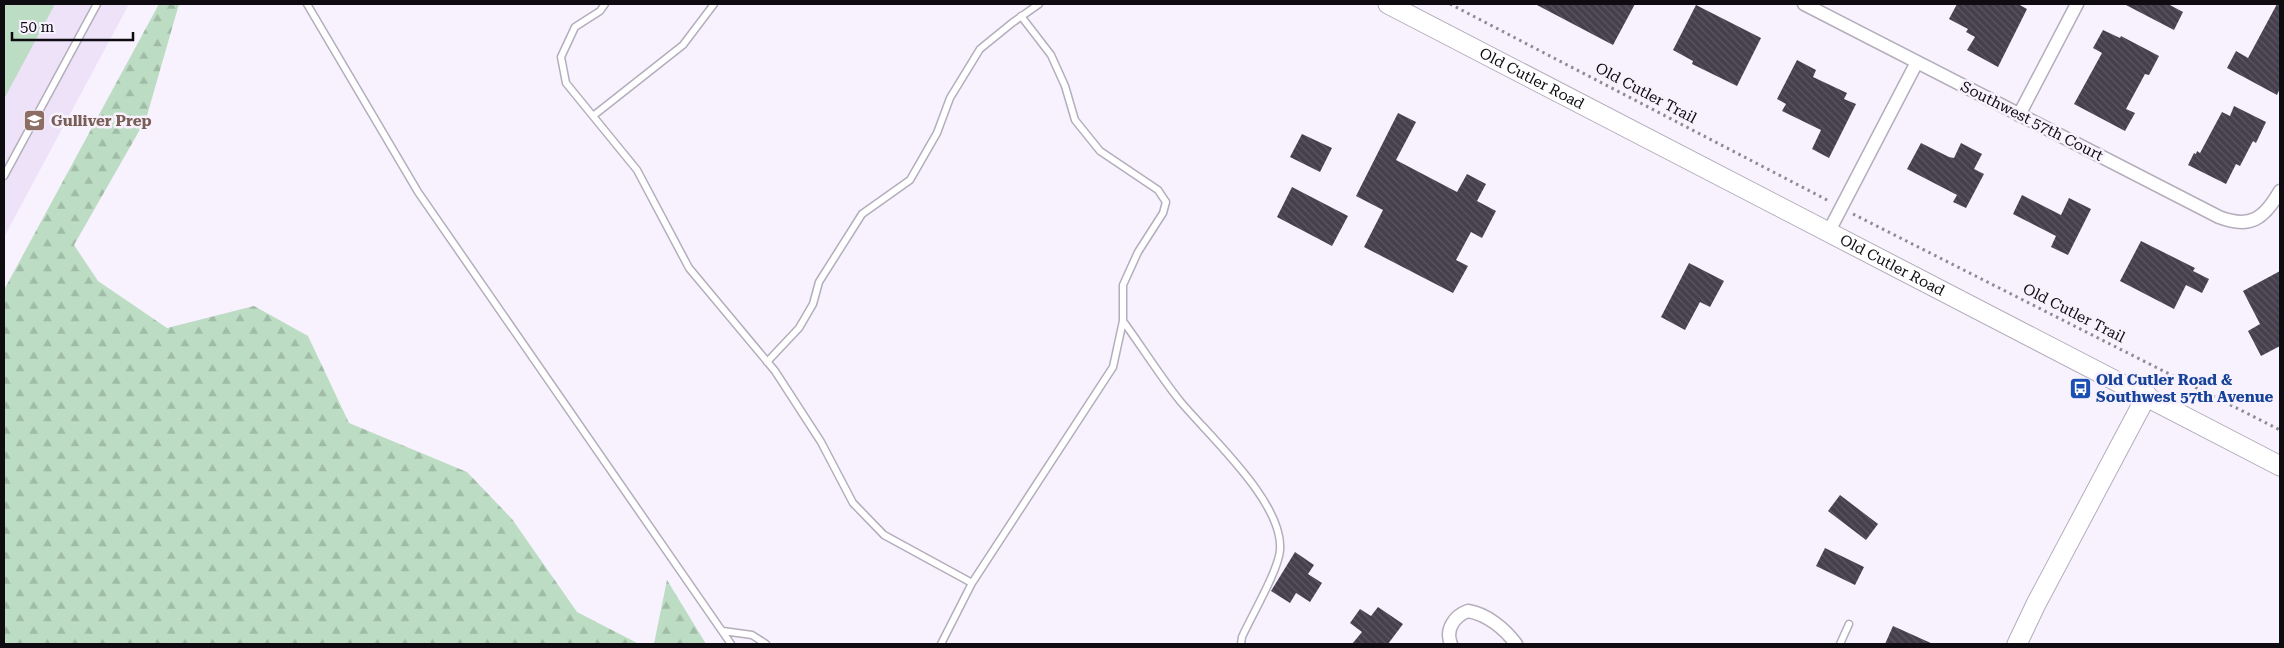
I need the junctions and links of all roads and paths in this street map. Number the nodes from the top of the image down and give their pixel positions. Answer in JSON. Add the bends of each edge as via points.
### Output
{"nodes":[{"id":1,"x":97,"y":4,"type":"edge"},
{"id":2,"x":307,"y":4,"type":"edge"},
{"id":3,"x":605,"y":4,"type":"edge"},
{"id":4,"x":714,"y":4,"type":"edge"},
{"id":5,"x":1039,"y":4,"type":"edge"},
{"id":6,"x":1388,"y":4,"type":"edge"},
{"id":7,"x":1450,"y":4,"type":"edge"},
{"id":8,"x":1804,"y":4,"type":"edge"},
{"id":9,"x":2077,"y":4,"type":"edge"},
{"id":10,"x":1021,"y":16,"type":"junction"},
{"id":11,"x":1917,"y":62,"type":"junction"},
{"id":12,"x":2019,"y":115,"type":"junction"},
{"id":13,"x":593,"y":116,"type":"junction"},
{"id":14,"x":4,"y":176,"type":"edge"},
{"id":15,"x":2280,"y":191,"type":"edge"},
{"id":16,"x":1831,"y":202,"type":"dead end"},
{"id":17,"x":1858,"y":216,"type":"dead end"},
{"id":18,"x":1828,"y":233,"type":"junction"},
{"id":19,"x":1123,"y":321,"type":"junction"},
{"id":20,"x":767,"y":362,"type":"junction"},
{"id":21,"x":2146,"y":395,"type":"junction"},
{"id":22,"x":2280,"y":430,"type":"edge"},
{"id":23,"x":2280,"y":466,"type":"edge"},
{"id":24,"x":972,"y":583,"type":"junction"},
{"id":25,"x":1848,"y":624,"type":"dead end"},
{"id":26,"x":723,"y":631,"type":"junction"},
{"id":27,"x":731,"y":644,"type":"edge"},
{"id":28,"x":766,"y":644,"type":"edge"},
{"id":29,"x":941,"y":644,"type":"edge"},
{"id":30,"x":1241,"y":644,"type":"edge"},
{"id":31,"x":1451,"y":644,"type":"edge"},
{"id":32,"x":1516,"y":644,"type":"edge"},
{"id":33,"x":1840,"y":644,"type":"edge"},
{"id":34,"x":2016,"y":644,"type":"edge"}],
"edges":[{"from":1,"to":14,"type":"lane"},
{"from":2,"to":26,"type":"lane","via":[[418,192]]},
{"from":3,"to":13,"type":"lane","via":[[600,11],[575,27],[561,57],[566,83]]},
{"from":4,"to":13,"type":"lane","via":[[683,45]]},
{"from":5,"to":10,"type":"lane"},
{"from":6,"to":18,"type":"main road","name":"Old Cutler Road"},
{"from":7,"to":16,"type":"path","name":"Old Cutler Trail"},
{"from":8,"to":11,"type":"street","name":"Southwest 57th Court"},
{"from":9,"to":12,"type":"street"},
{"from":10,"to":19,"type":"lane","via":[[1051,55],[1075,120],[1100,151],[1158,190],[1166,202],[1124,284]]},
{"from":10,"to":20,"type":"lane","via":[[980,49],[950,98],[937,133],[910,180],[862,214],[819,282],[813,304],[799,328]]},
{"from":11,"to":12,"type":"street","name":"Southwest 57th Court"},
{"from":11,"to":18,"type":"street"},
{"from":12,"to":15,"type":"street","name":"Southwest 57th Court","via":[[2218,217],[2242,223],[2254,221]]},
{"from":13,"to":20,"type":"lane","via":[[637,170],[689,268]]},
{"from":17,"to":22,"type":"path","name":"Old Cutler Trail"},
{"from":18,"to":21,"type":"main road","name":"Old Cutler Road"},
{"from":19,"to":24,"type":"lane","via":[[1113,367]]},
{"from":19,"to":30,"type":"lane","via":[[1180,401],[1242,471],[1274,517],[1280,550]]},
{"from":20,"to":24,"type":"lane","via":[[821,442],[853,503],[884,535]]},
{"from":21,"to":23,"type":"main road","name":"Old Cutler Road"},
{"from":21,"to":34,"type":"main road"},
{"from":24,"to":29,"type":"lane"},
{"from":25,"to":33,"type":"lane"},
{"from":26,"to":27,"type":"lane"},
{"from":26,"to":28,"type":"lane","via":[[752,635]]},
{"from":31,"to":32,"type":"street","via":[[1449,632],[1452,623],[1468,611],[1491,621]]}]}
